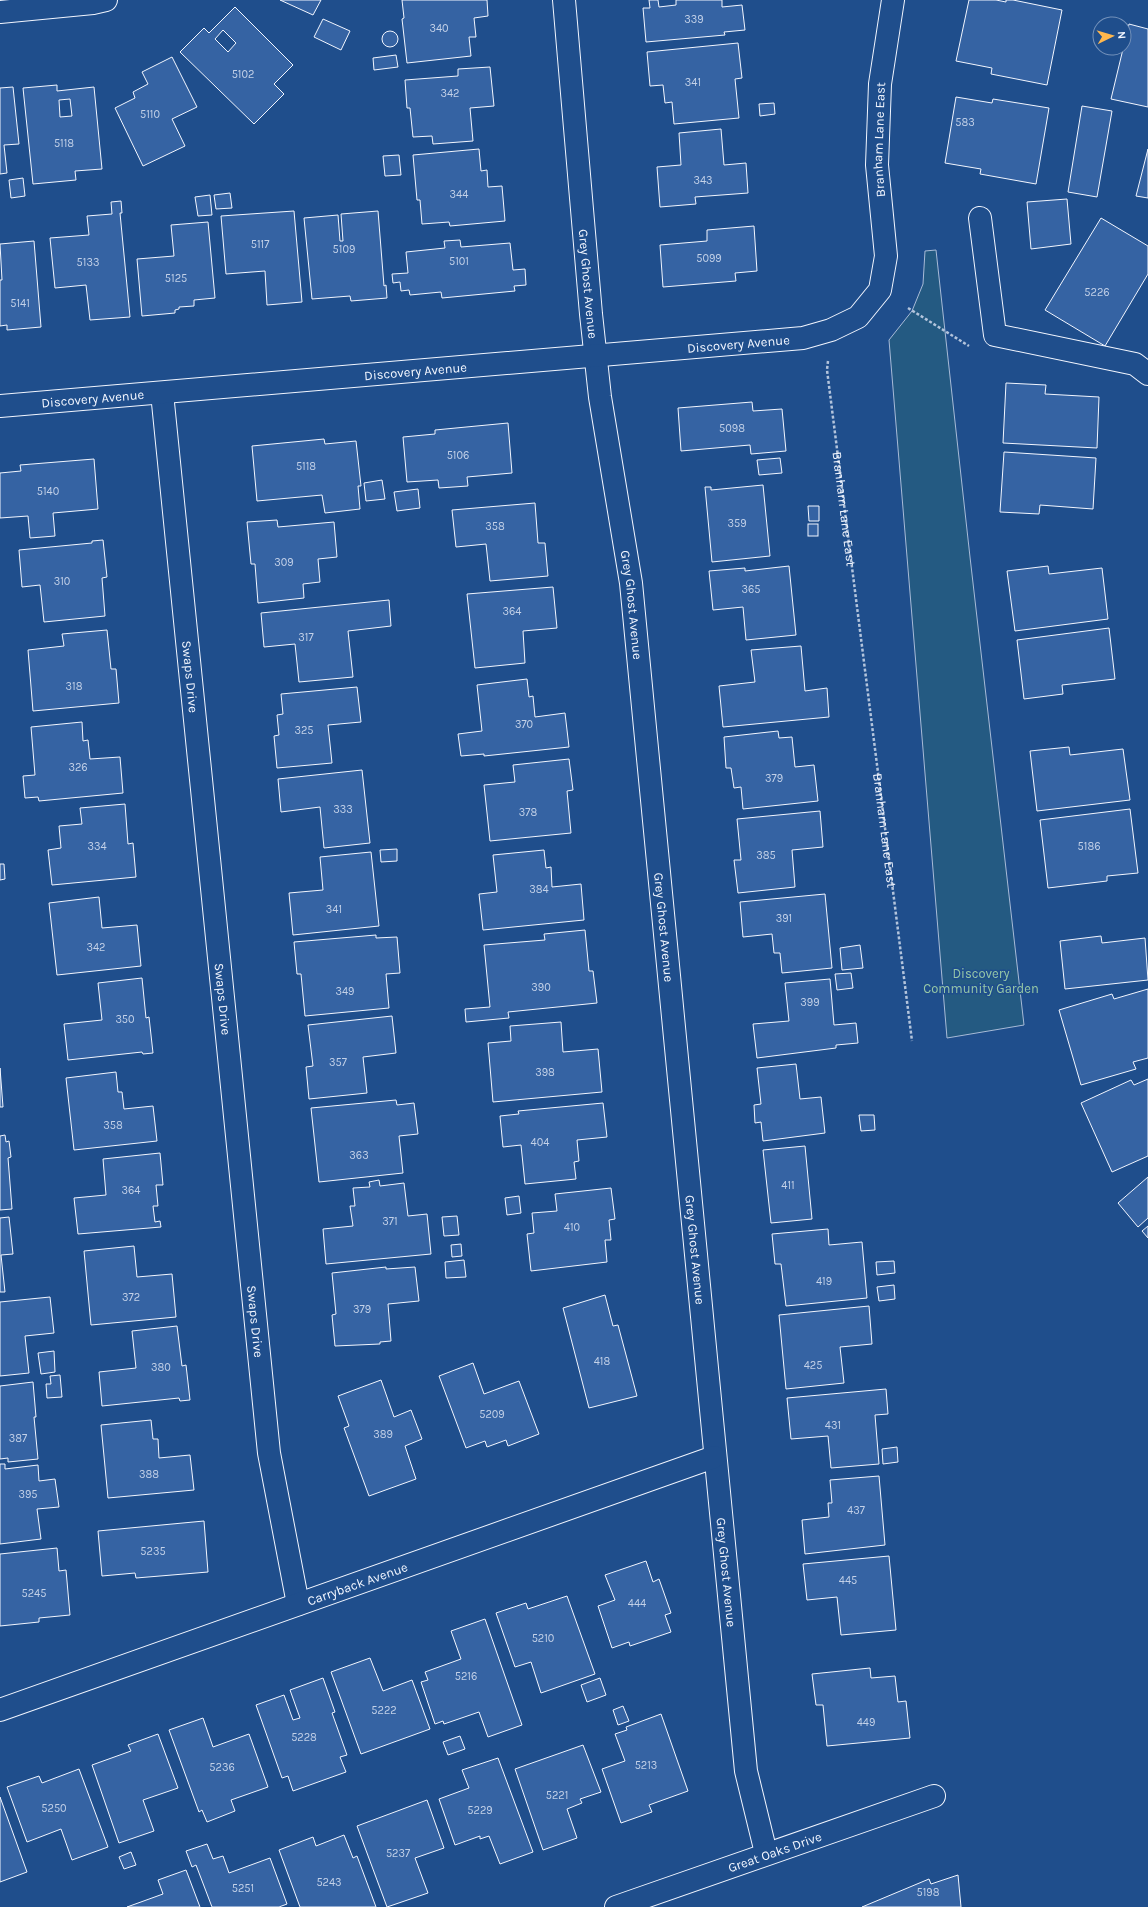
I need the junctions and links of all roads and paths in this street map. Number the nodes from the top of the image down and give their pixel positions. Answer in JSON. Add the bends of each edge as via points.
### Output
{"nodes":[{"id":1,"x":106,"y":0,"type":"edge"},
{"id":2,"x":564,"y":0,"type":"edge"},
{"id":3,"x":893,"y":0,"type":"edge"},
{"id":4,"x":0,"y":12,"type":"edge"},
{"id":5,"x":980,"y":218,"type":"dead end"},
{"id":6,"x":908,"y":308,"type":"dead end"},
{"id":7,"x":831,"y":330,"type":"junction"},
{"id":8,"x":973,"y":349,"type":"dead end"},
{"id":9,"x":595,"y":355,"type":"junction"},
{"id":10,"x":1148,"y":374,"type":"edge"},
{"id":11,"x":162,"y":393,"type":"junction"},
{"id":12,"x":0,"y":406,"type":"edge"},
{"id":13,"x":912,"y":1041,"type":"dead end"},
{"id":14,"x":714,"y":1457,"type":"junction"},
{"id":15,"x":298,"y":1604,"type":"junction"},
{"id":16,"x":0,"y":1710,"type":"edge"},
{"id":17,"x":934,"y":1796,"type":"dead end"},
{"id":18,"x":766,"y":1853,"type":"junction"},
{"id":19,"x":616,"y":1907,"type":"edge"}],
"edges":[{"from":1,"to":4,"type":"street"},
{"from":2,"to":9,"type":"street","name":"Grey Ghost Avenue"},
{"from":3,"to":7,"type":"street","name":"Branham Lane East","via":[[880,84],[877,165],[886,256],[880,290],[858,317]]},
{"from":5,"to":10,"type":"street","via":[[995,335],[1135,364]]},
{"from":6,"to":8,"type":"path"},
{"from":7,"to":9,"type":"street","name":"Discovery Avenue","via":[[802,338]]},
{"from":7,"to":13,"type":"path","name":"Branham Lane East","via":[[828,370]]},
{"from":9,"to":11,"type":"street","name":"Discovery Avenue"},
{"from":9,"to":14,"type":"street","name":"Grey Ghost Avenue","via":[[631,583]]},
{"from":11,"to":12,"type":"street","name":"Discovery Avenue"},
{"from":11,"to":15,"type":"street","name":"Swaps Drive","via":[[269,1453]]},
{"from":14,"to":15,"type":"street","name":"Carryback Avenue"},
{"from":14,"to":18,"type":"street","name":"Grey Ghost Avenue","via":[[746,1771]]},
{"from":15,"to":16,"type":"street","name":"Carryback Avenue"},
{"from":17,"to":18,"type":"street","name":"Great Oaks Drive"},
{"from":18,"to":19,"type":"street","name":"Great Oaks Drive"}]}
